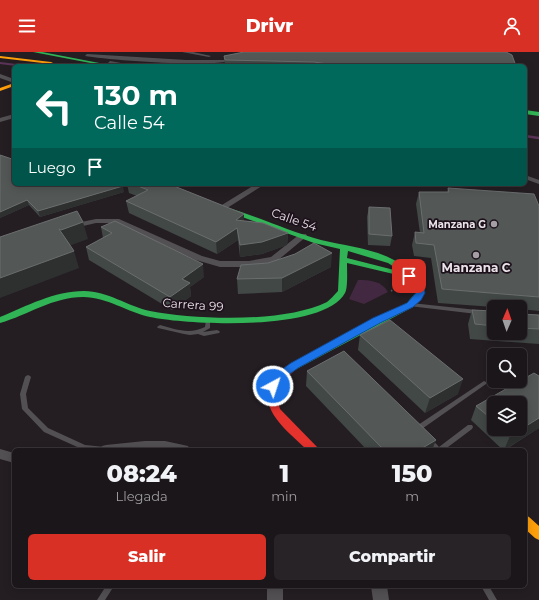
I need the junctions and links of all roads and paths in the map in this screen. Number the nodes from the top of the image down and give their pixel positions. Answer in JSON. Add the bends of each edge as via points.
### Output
{"nodes":[{"id":1,"x":35,"y":52,"type":"edge"},
{"id":2,"x":184,"y":52,"type":"edge"},
{"id":3,"x":87,"y":55,"type":"dead end"},
{"id":4,"x":0,"y":57,"type":"edge"},
{"id":5,"x":121,"y":57,"type":"junction"},
{"id":6,"x":104,"y":61,"type":"junction"},
{"id":7,"x":67,"y":62,"type":"edge"},
{"id":8,"x":48,"y":63,"type":"junction"},
{"id":9,"x":115,"y":64,"type":"edge"},
{"id":10,"x":0,"y":76,"type":"edge"},
{"id":11,"x":12,"y":81,"type":"edge"},
{"id":12,"x":12,"y":83,"type":"edge"},
{"id":13,"x":1,"y":89,"type":"edge"},
{"id":14,"x":527,"y":108,"type":"edge"},
{"id":15,"x":539,"y":110,"type":"edge"},
{"id":16,"x":527,"y":112,"type":"edge"},
{"id":17,"x":539,"y":114,"type":"edge"},
{"id":18,"x":12,"y":117,"type":"edge"},
{"id":19,"x":0,"y":120,"type":"edge"},
{"id":20,"x":527,"y":178,"type":"edge"},
{"id":21,"x":539,"y":182,"type":"edge"},
{"id":22,"x":258,"y":186,"type":"edge"},
{"id":23,"x":211,"y":204,"type":"edge"},
{"id":24,"x":221,"y":208,"type":"junction"},
{"id":25,"x":62,"y":230,"type":"edge"},
{"id":26,"x":303,"y":236,"type":"junction"},
{"id":27,"x":344,"y":248,"type":"junction"},
{"id":28,"x":344,"y":260,"type":"junction"},
{"id":29,"x":407,"y":276,"type":"junction"},
{"id":30,"x":418,"y":280,"type":"junction"},
{"id":31,"x":391,"y":291,"type":"dead end"},
{"id":32,"x":410,"y":305,"type":"junction"},
{"id":33,"x":486,"y":313,"type":"edge"},
{"id":34,"x":0,"y":320,"type":"edge"},
{"id":35,"x":208,"y":320,"type":"junction"},
{"id":36,"x":160,"y":327,"type":"dead end"},
{"id":37,"x":217,"y":332,"type":"dead end"},
{"id":38,"x":200,"y":333,"type":"junction"},
{"id":39,"x":28,"y":377,"type":"dead end"},
{"id":40,"x":484,"y":383,"type":"dead end"},
{"id":41,"x":411,"y":424,"type":"edge"},
{"id":42,"x":470,"y":427,"type":"dead end"},
{"id":43,"x":417,"y":429,"type":"junction"},
{"id":44,"x":422,"y":434,"type":"edge"},
{"id":45,"x":427,"y":439,"type":"edge"},
{"id":46,"x":91,"y":448,"type":"edge"},
{"id":47,"x":127,"y":448,"type":"edge"},
{"id":48,"x":177,"y":448,"type":"edge"},
{"id":49,"x":312,"y":448,"type":"edge"},
{"id":50,"x":436,"y":448,"type":"edge"},
{"id":51,"x":441,"y":448,"type":"edge"},
{"id":52,"x":0,"y":454,"type":"edge"},
{"id":53,"x":12,"y":457,"type":"edge"},
{"id":54,"x":527,"y":522,"type":"edge"},
{"id":55,"x":539,"y":534,"type":"edge"},
{"id":56,"x":109,"y":588,"type":"edge"},
{"id":57,"x":275,"y":588,"type":"edge"},
{"id":58,"x":379,"y":588,"type":"edge"},
{"id":59,"x":486,"y":588,"type":"edge"},
{"id":60,"x":102,"y":600,"type":"edge"},
{"id":61,"x":275,"y":600,"type":"edge"},
{"id":62,"x":381,"y":600,"type":"edge"},
{"id":63,"x":493,"y":600,"type":"edge"}],
"edges":[{"from":1,"to":7,"type":"main road"},
{"from":2,"to":5,"type":"street","via":[[233,59],[203,62]]},
{"from":3,"to":5,"type":"street"},
{"from":4,"to":8,"type":"main road"},
{"from":5,"to":6,"type":"street"},
{"from":5,"to":9,"type":"street"},
{"from":6,"to":7,"type":"street"},
{"from":6,"to":9,"type":"street"},
{"from":7,"to":8,"type":"main road"},
{"from":7,"to":8,"type":"main road","via":[[32,53],[22,57]]},
{"from":7,"to":9,"type":"main road"},
{"from":10,"to":11,"type":"street"},
{"from":12,"to":13,"type":"main road"},
{"from":14,"to":15,"type":"main road"},
{"from":16,"to":17,"type":"main road"},
{"from":18,"to":19,"type":"street"},
{"from":20,"to":21,"type":"street"},
{"from":22,"to":24,"type":"street"},
{"from":23,"to":24,"type":"main road","name":"Calle 54"},
{"from":24,"to":26,"type":"main road","name":"Calle 54"},
{"from":25,"to":26,"type":"street","via":[[96,221],[112,220],[209,262],[228,264],[249,264],[274,259]]},
{"from":26,"to":27,"type":"main road","name":"Calle 54"},
{"from":27,"to":28,"type":"main road","name":"Carrera 99"},
{"from":27,"to":30,"type":"main road","name":"Calle 54","via":[[392,261]]},
{"from":28,"to":29,"type":"main road"},
{"from":28,"to":35,"type":"main road","name":"Carrera 99","via":[[342,292],[330,304],[285,315]]},
{"from":29,"to":30,"type":"main road"},
{"from":29,"to":31,"type":"path","via":[[404,284]]},
{"from":30,"to":32,"type":"main road","via":[[421,293]]},
{"from":32,"to":33,"type":"lane"},
{"from":32,"to":49,"type":"main road","via":[[295,365],[276,382],[272,392],[272,405]]},
{"from":34,"to":35,"type":"main road","name":"Carrera 99","via":[[49,300],[77,294],[98,296],[151,314]]},
{"from":35,"to":38,"type":"lane","via":[[207,328]]},
{"from":36,"to":38,"type":"lane","via":[[179,332]]},
{"from":37,"to":38,"type":"lane"},
{"from":39,"to":46,"type":"lane","via":[[23,394],[25,409],[46,430]]},
{"from":40,"to":43,"type":"lane"},
{"from":41,"to":43,"type":"lane"},
{"from":42,"to":51,"type":"lane"},
{"from":43,"to":44,"type":"lane"},
{"from":45,"to":50,"type":"lane"},
{"from":47,"to":48,"type":"street"},
{"from":52,"to":53,"type":"street"},
{"from":54,"to":55,"type":"main road"},
{"from":56,"to":60,"type":"lane"},
{"from":57,"to":61,"type":"street"},
{"from":58,"to":62,"type":"street"},
{"from":59,"to":63,"type":"lane"}]}
